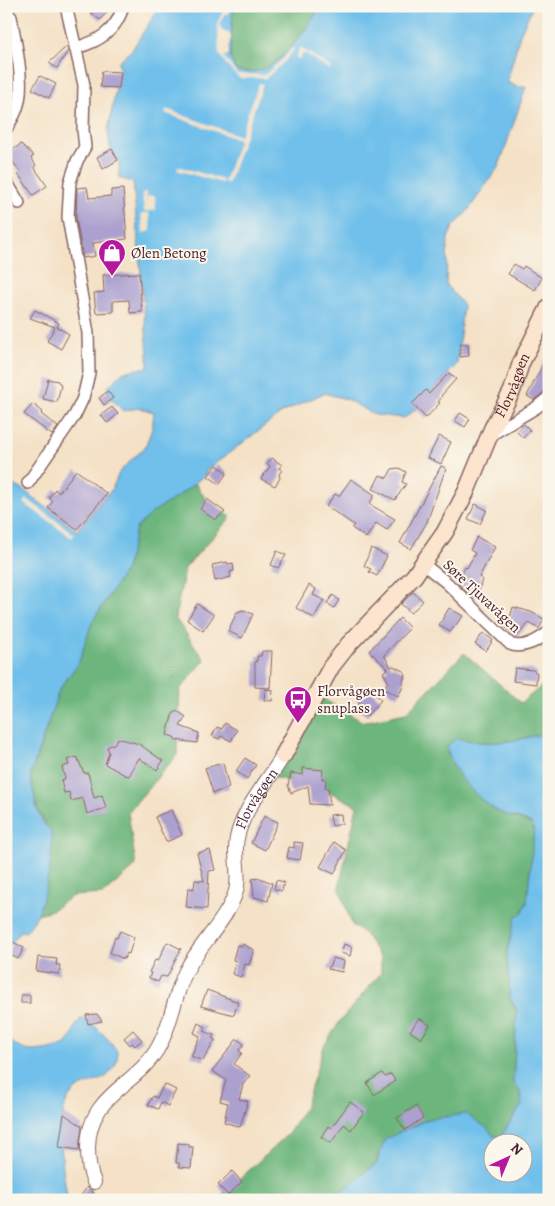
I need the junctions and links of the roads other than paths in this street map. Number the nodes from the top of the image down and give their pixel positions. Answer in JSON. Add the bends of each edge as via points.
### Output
{"nodes":[{"id":1,"x":16,"y":6,"type":"edge"},
{"id":2,"x":66,"y":6,"type":"edge"},
{"id":3,"x":123,"y":6,"type":"edge"},
{"id":4,"x":8,"y":18,"type":"edge"},
{"id":5,"x":75,"y":48,"type":"junction"},
{"id":6,"x":6,"y":129,"type":"edge"},
{"id":7,"x":6,"y":181,"type":"edge"},
{"id":8,"x":19,"y":203,"type":"dead end"},
{"id":9,"x":549,"y":307,"type":"edge"},
{"id":10,"x":549,"y":397,"type":"edge"},
{"id":11,"x":490,"y":436,"type":"junction"},
{"id":12,"x":28,"y":483,"type":"dead end"},
{"id":13,"x":423,"y":564,"type":"junction"},
{"id":14,"x":549,"y":632,"type":"edge"},
{"id":15,"x":283,"y":756,"type":"joint"},
{"id":16,"x":94,"y":1182,"type":"dead end"}],
"edges":[{"from":1,"to":4,"type":"street"},
{"from":2,"to":5,"type":"street"},
{"from":3,"to":5,"type":"street","via":[[118,21],[102,38]]},
{"from":4,"to":6,"type":"street","via":[[17,57],[20,97],[18,108]]},
{"from":5,"to":12,"type":"street","via":[[84,85],[85,147],[70,182],[68,217],[88,334],[89,373],[75,415]]},
{"from":7,"to":8,"type":"street"},
{"from":9,"to":11,"type":"main road","name":"Florvågøen"},
{"from":10,"to":11,"type":"street","name":"Florvågøen"},
{"from":11,"to":13,"type":"main road","name":"Florvågøen","via":[[459,505]]},
{"from":13,"to":14,"type":"street","name":"Søre Tjuvavågen","via":[[515,647]]},
{"from":13,"to":15,"type":"main road","name":"Florvågøen","via":[[331,668]]},
{"from":15,"to":16,"type":"street","name":"Florvågøen","via":[[240,826],[235,851],[236,891],[223,917],[186,971],[160,1045],[148,1061],[105,1101],[93,1120],[88,1155]]}]}
